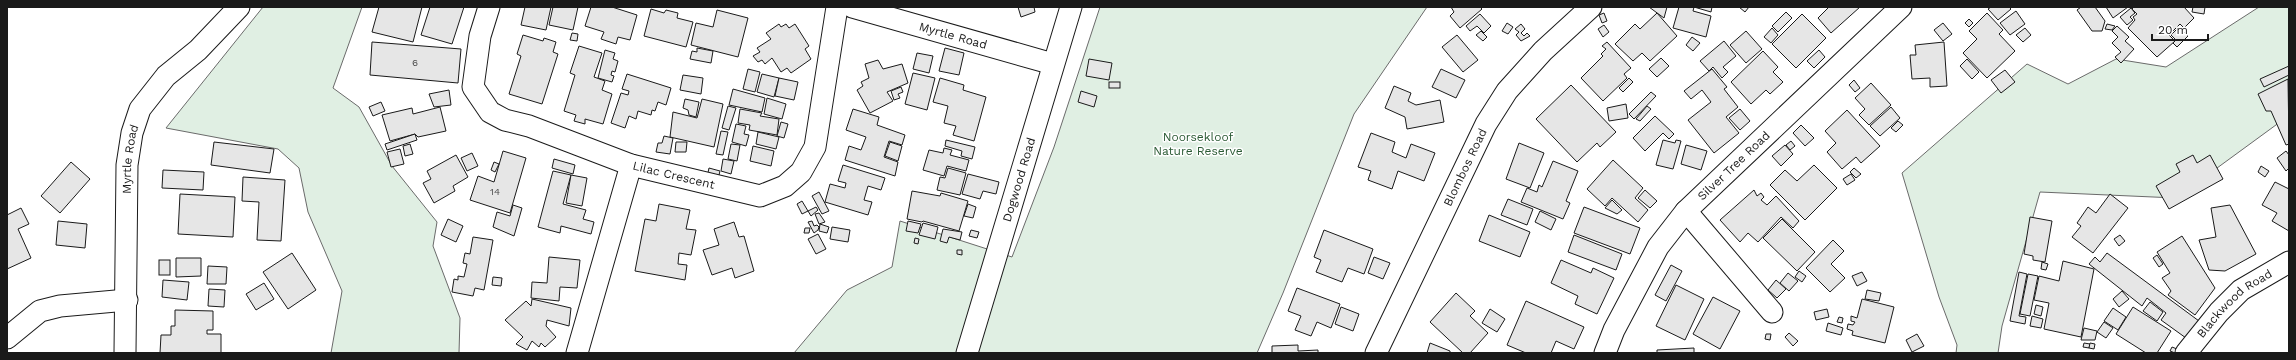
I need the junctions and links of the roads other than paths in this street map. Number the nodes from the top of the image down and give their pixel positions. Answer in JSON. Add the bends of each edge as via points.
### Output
{"nodes":[{"id":1,"x":239,"y":7,"type":"edge"},
{"id":2,"x":489,"y":7,"type":"edge"},
{"id":3,"x":837,"y":7,"type":"edge"},
{"id":4,"x":852,"y":7,"type":"edge"},
{"id":5,"x":1071,"y":7,"type":"edge"},
{"id":6,"x":1591,"y":7,"type":"edge"},
{"id":7,"x":1901,"y":7,"type":"edge"},
{"id":8,"x":1053,"y":64,"type":"junction"},
{"id":9,"x":631,"y":165,"type":"junction"},
{"id":10,"x":1686,"y":211,"type":"junction"},
{"id":11,"x":2289,"y":262,"type":"edge"},
{"id":12,"x":127,"y":300,"type":"junction"},
{"id":13,"x":1772,"y":312,"type":"dead end"},
{"id":14,"x":7,"y":338,"type":"edge"},
{"id":15,"x":125,"y":353,"type":"edge"},
{"id":16,"x":577,"y":353,"type":"edge"},
{"id":17,"x":967,"y":353,"type":"edge"},
{"id":18,"x":1376,"y":353,"type":"edge"},
{"id":19,"x":1605,"y":353,"type":"edge"},
{"id":20,"x":2186,"y":353,"type":"edge"}],
"edges":[{"from":1,"to":12,"type":"street","name":"Myrtle Road","via":[[198,50],[166,76],[140,110],[132,133],[127,164]]},
{"from":2,"to":9,"type":"street","name":"Lilac Crescent","via":[[480,36],[473,87],[490,112]]},
{"from":3,"to":9,"type":"street","name":"Lilac Crescent","via":[[815,147],[801,172],[785,186],[760,196]]},
{"from":4,"to":8,"type":"street","name":"Myrtle Road"},
{"from":5,"to":8,"type":"street","name":"Dogwood Road"},
{"from":6,"to":18,"type":"street","name":"Blombos Road","via":[[1538,56],[1507,91],[1486,124]]},
{"from":7,"to":10,"type":"street","name":"Silver Tree Road"},
{"from":8,"to":17,"type":"street","name":"Dogwood Road"},
{"from":9,"to":16,"type":"street"},
{"from":10,"to":13,"type":"street"},
{"from":10,"to":19,"type":"street","name":"Silver Tree Road","via":[[1658,247]]},
{"from":11,"to":20,"type":"street","name":"Blackwood Road","via":[[2241,290],[2219,312]]},
{"from":12,"to":14,"type":"street","via":[[60,306],[40,311]]},
{"from":12,"to":15,"type":"street","name":"Myrtle Road"}]}
